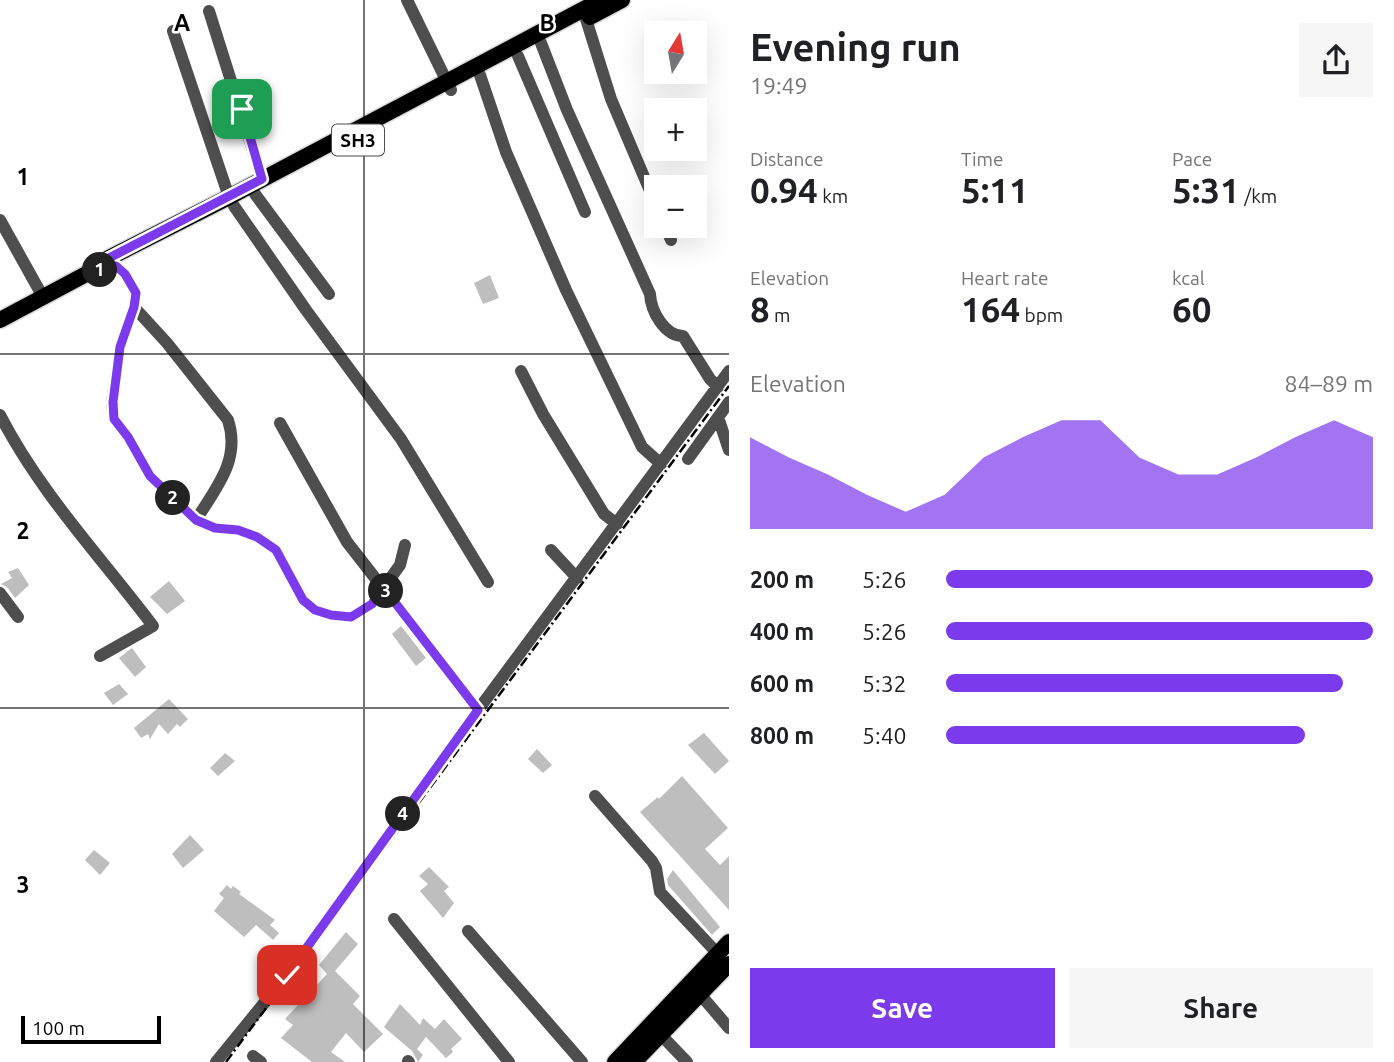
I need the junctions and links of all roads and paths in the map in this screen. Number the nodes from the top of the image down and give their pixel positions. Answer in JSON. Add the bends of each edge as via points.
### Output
{"nodes":[{"id":1,"x":407,"y":0,"type":"edge"},
{"id":2,"x":601,"y":0,"type":"edge"},
{"id":3,"x":622,"y":0,"type":"edge"},
{"id":4,"x":209,"y":11,"type":"dead end"},
{"id":5,"x":586,"y":19,"type":"junction"},
{"id":6,"x":173,"y":31,"type":"dead end"},
{"id":7,"x":541,"y":43,"type":"junction"},
{"id":8,"x":517,"y":56,"type":"junction"},
{"id":9,"x":480,"y":75,"type":"junction"},
{"id":10,"x":449,"y":87,"type":"junction"},
{"id":11,"x":644,"y":177,"type":"edge"},
{"id":12,"x":259,"y":187,"type":"junction"},
{"id":13,"x":231,"y":202,"type":"junction"},
{"id":14,"x":585,"y":212,"type":"dead end"},
{"id":15,"x":0,"y":220,"type":"edge"},
{"id":16,"x":116,"y":266,"type":"junction"},
{"id":17,"x":90,"y":272,"type":"junction"},
{"id":18,"x":329,"y":294,"type":"dead end"},
{"id":19,"x":43,"y":297,"type":"junction"},
{"id":20,"x":134,"y":307,"type":"junction"},
{"id":21,"x":0,"y":320,"type":"edge"},
{"id":22,"x":521,"y":371,"type":"dead end"},
{"id":23,"x":729,"y":371,"type":"edge"},
{"id":24,"x":718,"y":387,"type":"junction"},
{"id":25,"x":729,"y":402,"type":"edge"},
{"id":26,"x":718,"y":417,"type":"junction"},
{"id":27,"x":280,"y":423,"type":"dead end"},
{"id":28,"x":2,"y":424,"type":"edge"},
{"id":29,"x":729,"y":450,"type":"edge"},
{"id":30,"x":688,"y":459,"type":"dead end"},
{"id":31,"x":661,"y":464,"type":"junction"},
{"id":32,"x":196,"y":520,"type":"junction"},
{"id":33,"x":617,"y":524,"type":"junction"},
{"id":34,"x":405,"y":545,"type":"dead end"},
{"id":35,"x":551,"y":550,"type":"dead end"},
{"id":36,"x":577,"y":578,"type":"junction"},
{"id":37,"x":488,"y":582,"type":"dead end"},
{"id":38,"x":383,"y":587,"type":"junction"},
{"id":39,"x":0,"y":593,"type":"edge"},
{"id":40,"x":18,"y":617,"type":"dead end"},
{"id":41,"x":100,"y":656,"type":"dead end"},
{"id":42,"x":478,"y":710,"type":"junction"},
{"id":43,"x":595,"y":796,"type":"dead end"},
{"id":44,"x":394,"y":919,"type":"dead end"},
{"id":45,"x":468,"y":930,"type":"dead end"},
{"id":46,"x":725,"y":953,"type":"edge"},
{"id":47,"x":699,"y":993,"type":"junction"},
{"id":48,"x":729,"y":1028,"type":"edge"},
{"id":49,"x":660,"y":1034,"type":"junction"},
{"id":50,"x":216,"y":1062,"type":"edge"},
{"id":51,"x":509,"y":1062,"type":"edge"},
{"id":52,"x":582,"y":1062,"type":"edge"},
{"id":53,"x":615,"y":1062,"type":"edge"},
{"id":54,"x":634,"y":1062,"type":"edge"},
{"id":55,"x":687,"y":1062,"type":"edge"}],
"edges":[{"from":1,"to":10,"type":"street"},
{"from":2,"to":10,"type":"main road","number":"SH3"},
{"from":3,"to":5,"type":"main road","number":"SH3"},
{"from":4,"to":12,"type":"street"},
{"from":5,"to":7,"type":"main road","number":"SH3"},
{"from":5,"to":11,"type":"street","via":[[611,99]]},
{"from":6,"to":13,"type":"street"},
{"from":7,"to":8,"type":"main road","number":"SH3"},
{"from":7,"to":24,"type":"street","via":[[653,309],[669,333],[683,336]]},
{"from":8,"to":9,"type":"main road","number":"SH3"},
{"from":8,"to":14,"type":"street"},
{"from":9,"to":10,"type":"main road","number":"SH3"},
{"from":9,"to":31,"type":"street","via":[[506,152],[566,290],[642,447]]},
{"from":10,"to":12,"type":"main road","number":"SH3"},
{"from":12,"to":13,"type":"main road","number":"SH3"},
{"from":12,"to":18,"type":"street"},
{"from":13,"to":16,"type":"main road","number":"SH3"},
{"from":13,"to":17,"type":"main road","number":"SH3","via":[[109,258]]},
{"from":13,"to":37,"type":"street","via":[[401,439]]},
{"from":15,"to":19,"type":"street"},
{"from":16,"to":17,"type":"main road","number":"SH3"},
{"from":16,"to":20,"type":"street","via":[[136,293]]},
{"from":17,"to":19,"type":"main road","number":"SH3"},
{"from":19,"to":21,"type":"main road","number":"SH3"},
{"from":20,"to":32,"type":"street","via":[[120,347],[114,419],[150,476]]},
{"from":20,"to":32,"type":"street","via":[[228,420],[232,433],[233,449],[224,475]]},
{"from":22,"to":33,"type":"street","via":[[604,514]]},
{"from":23,"to":24,"type":"street"},
{"from":24,"to":31,"type":"street"},
{"from":25,"to":26,"type":"street"},
{"from":26,"to":29,"type":"street"},
{"from":26,"to":30,"type":"street"},
{"from":27,"to":38,"type":"street","via":[[347,542]]},
{"from":28,"to":41,"type":"street","via":[[57,505],[153,626]]},
{"from":31,"to":33,"type":"street"},
{"from":32,"to":38,"type":"street","via":[[257,537],[276,550],[303,600],[315,610],[351,617],[372,604]]},
{"from":33,"to":36,"type":"street"},
{"from":34,"to":38,"type":"street","via":[[400,565]]},
{"from":35,"to":36,"type":"street"},
{"from":36,"to":42,"type":"street"},
{"from":38,"to":42,"type":"street"},
{"from":39,"to":40,"type":"street"},
{"from":42,"to":50,"type":"street","via":[[287,975]]},
{"from":43,"to":46,"type":"street","via":[[652,861],[660,892]]},
{"from":44,"to":51,"type":"street"},
{"from":45,"to":52,"type":"street"},
{"from":46,"to":47,"type":"main road"},
{"from":46,"to":53,"type":"main road"},
{"from":47,"to":48,"type":"street"},
{"from":47,"to":49,"type":"main road"},
{"from":49,"to":54,"type":"main road"},
{"from":49,"to":55,"type":"street"}]}
